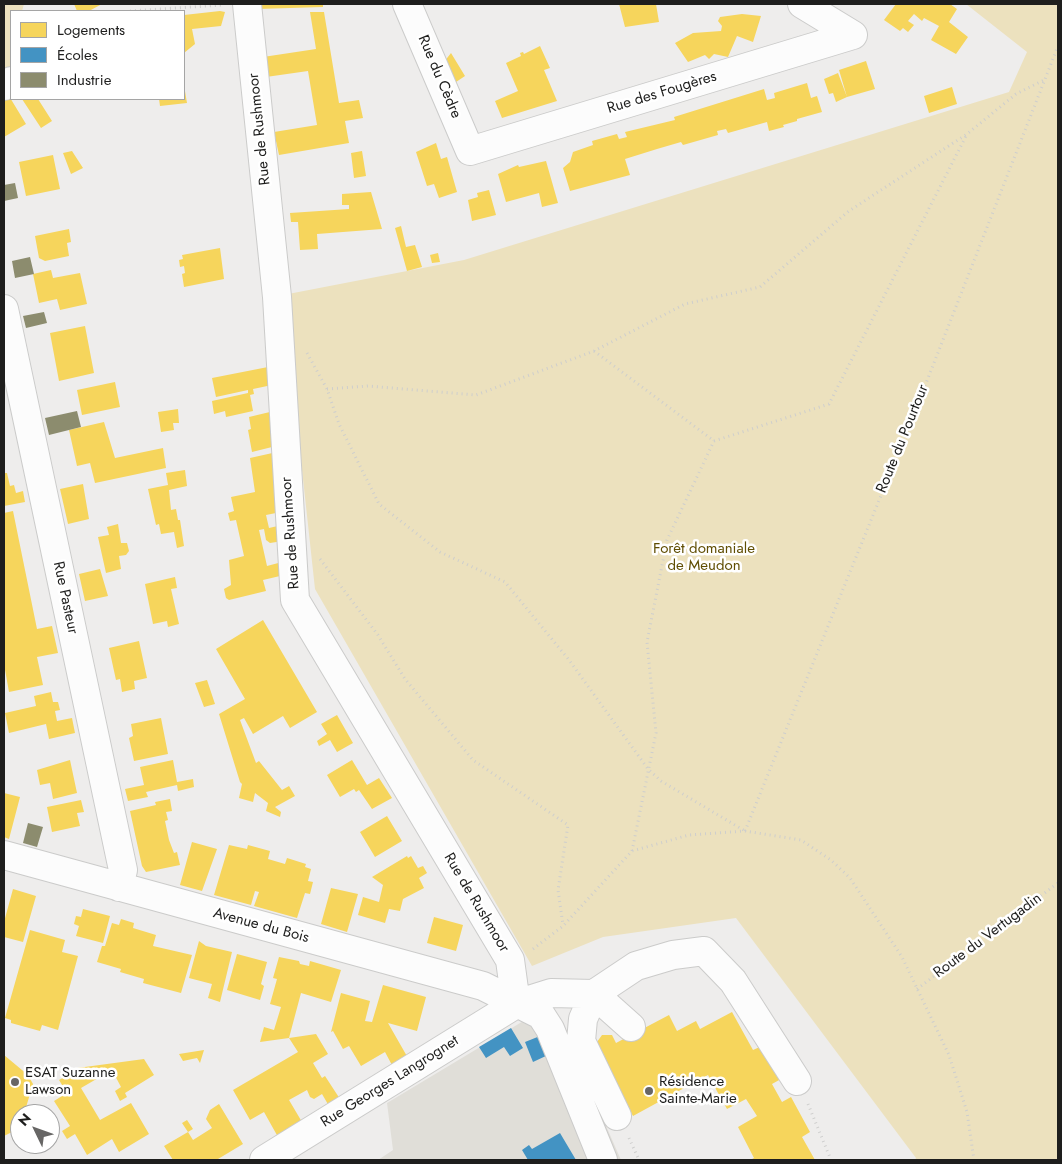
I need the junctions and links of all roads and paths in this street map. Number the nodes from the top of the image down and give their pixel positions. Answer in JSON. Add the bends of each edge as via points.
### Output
{"nodes":[{"id":1,"x":237,"y":4,"type":"edge"},
{"id":2,"x":407,"y":4,"type":"edge"},
{"id":3,"x":802,"y":4,"type":"edge"},
{"id":4,"x":145,"y":10,"type":"edge"},
{"id":5,"x":1058,"y":46,"type":"edge"},
{"id":6,"x":1044,"y":79,"type":"junction"},
{"id":7,"x":967,"y":134,"type":"junction"},
{"id":8,"x":470,"y":151,"type":"joint"},
{"id":9,"x":4,"y":309,"type":"edge"},
{"id":10,"x":304,"y":347,"type":"dead end"},
{"id":11,"x":594,"y":351,"type":"junction"},
{"id":12,"x":327,"y":389,"type":"junction"},
{"id":13,"x":714,"y":441,"type":"junction"},
{"id":14,"x":319,"y":558,"type":"dead end"},
{"id":15,"x":648,"y":769,"type":"junction"},
{"id":16,"x":745,"y":830,"type":"junction"},
{"id":17,"x":632,"y":851,"type":"junction"},
{"id":18,"x":4,"y":856,"type":"edge"},
{"id":19,"x":1058,"y":883,"type":"edge"},
{"id":20,"x":119,"y":887,"type":"junction"},
{"id":21,"x":563,"y":926,"type":"junction"},
{"id":22,"x":510,"y":960,"type":"junction"},
{"id":23,"x":917,"y":989,"type":"junction"},
{"id":24,"x":594,"y":994,"type":"junction"},
{"id":25,"x":516,"y":1004,"type":"junction"},
{"id":26,"x":631,"y":1026,"type":"dead end"},
{"id":27,"x":797,"y":1081,"type":"joint"},
{"id":28,"x":617,"y":1116,"type":"dead end"},
{"id":29,"x":264,"y":1160,"type":"edge"},
{"id":30,"x":604,"y":1160,"type":"edge"},
{"id":31,"x":831,"y":1160,"type":"edge"},
{"id":32,"x":974,"y":1160,"type":"edge"}],
"edges":[{"from":1,"to":4,"type":"path"},
{"from":1,"to":22,"type":"street","name":"Rue de Rushmoor","via":[[277,298],[295,600]]},
{"from":2,"to":8,"type":"street","name":"Rue du Cèdre"},
{"from":3,"to":8,"type":"street","name":"Rue des Fougères","via":[[853,35]]},
{"from":5,"to":6,"type":"path","name":"Route du Pourtour"},
{"from":6,"to":7,"type":"path","via":[[1016,94]]},
{"from":6,"to":16,"type":"path","name":"Route du Pourtour","via":[[912,419]]},
{"from":7,"to":11,"type":"path","via":[[849,211],[760,287],[685,304]]},
{"from":7,"to":13,"type":"path","via":[[830,404]]},
{"from":9,"to":20,"type":"street","name":"Rue Pasteur","via":[[123,870]]},
{"from":10,"to":12,"type":"path"},
{"from":11,"to":12,"type":"path","via":[[476,395],[368,386]]},
{"from":11,"to":13,"type":"path"},
{"from":12,"to":15,"type":"path","via":[[339,424],[379,504],[440,552],[505,582],[569,660]]},
{"from":13,"to":15,"type":"path","via":[[667,540],[647,642],[656,733]]},
{"from":14,"to":21,"type":"path","via":[[378,635],[405,679],[473,760],[568,825],[558,890]]},
{"from":15,"to":16,"type":"path","via":[[661,782]]},
{"from":15,"to":17,"type":"path"},
{"from":16,"to":17,"type":"path","via":[[689,835]]},
{"from":16,"to":23,"type":"path","via":[[801,840],[831,860],[850,878],[870,905],[902,957]]},
{"from":17,"to":21,"type":"path"},
{"from":18,"to":20,"type":"street","name":"Avenue du Bois"},
{"from":19,"to":23,"type":"path","name":"Route du Vertugadin"},
{"from":20,"to":25,"type":"street","name":"Avenue du Bois","via":[[483,986]]},
{"from":21,"to":22,"type":"path","via":[[535,948]]},
{"from":22,"to":25,"type":"street","name":"Rue de Rushmoor"},
{"from":23,"to":32,"type":"path","via":[[949,1055],[967,1112]]},
{"from":24,"to":25,"type":"street","name":"Rue Georges Langrognet","via":[[551,993]]},
{"from":24,"to":26,"type":"street"},
{"from":24,"to":27,"type":"street","via":[[636,966],[673,955],[704,951],[733,982]]},
{"from":24,"to":28,"type":"street","via":[[583,1019],[581,1041]]},
{"from":25,"to":29,"type":"street","name":"Rue Georges Langrognet"},
{"from":25,"to":30,"type":"street","name":"Avenue du Bois","via":[[541,1015],[550,1029]]},
{"from":27,"to":31,"type":"path"}]}
